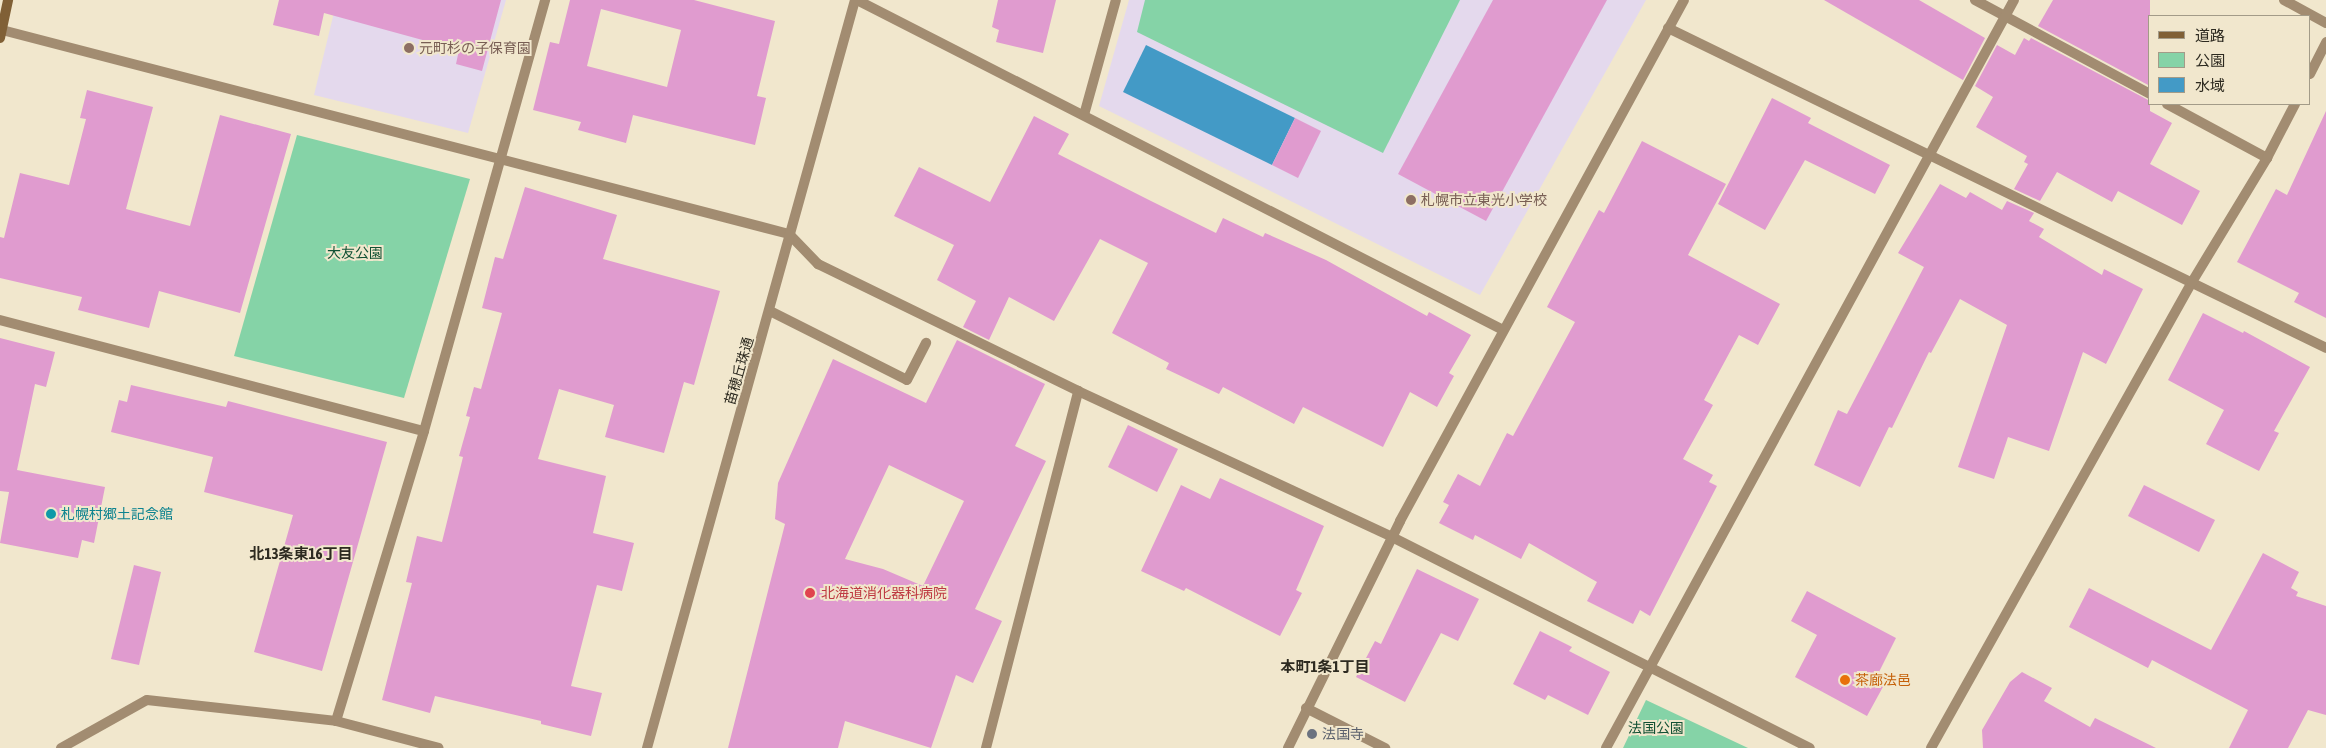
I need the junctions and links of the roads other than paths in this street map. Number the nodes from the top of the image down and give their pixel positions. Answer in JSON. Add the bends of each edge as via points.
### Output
{"nodes":[{"id":1,"x":8,"y":0,"type":"edge"},
{"id":2,"x":545,"y":0,"type":"edge"},
{"id":3,"x":856,"y":0,"type":"edge"},
{"id":4,"x":1116,"y":0,"type":"edge"},
{"id":5,"x":1684,"y":0,"type":"edge"},
{"id":6,"x":1976,"y":0,"type":"edge"},
{"id":7,"x":2014,"y":0,"type":"edge"},
{"id":8,"x":2284,"y":0,"type":"edge"},
{"id":9,"x":2005,"y":16,"type":"junction"},
{"id":10,"x":2326,"y":23,"type":"edge"},
{"id":11,"x":1668,"y":28,"type":"junction"},
{"id":12,"x":1,"y":34,"type":"edge"},
{"id":13,"x":2326,"y":42,"type":"edge"},
{"id":14,"x":2311,"y":72,"type":"edge"},
{"id":15,"x":2148,"y":93,"type":"edge"},
{"id":16,"x":2169,"y":105,"type":"edge"},
{"id":17,"x":2294,"y":105,"type":"edge"},
{"id":18,"x":1084,"y":115,"type":"junction"},
{"id":19,"x":1928,"y":154,"type":"junction"},
{"id":20,"x":2267,"y":158,"type":"junction"},
{"id":21,"x":501,"y":159,"type":"junction"},
{"id":22,"x":789,"y":234,"type":"junction"},
{"id":23,"x":2192,"y":282,"type":"junction"},
{"id":24,"x":770,"y":311,"type":"junction"},
{"id":25,"x":0,"y":320,"type":"edge"},
{"id":26,"x":1503,"y":330,"type":"junction"},
{"id":27,"x":926,"y":342,"type":"dead end"},
{"id":28,"x":2326,"y":348,"type":"edge"},
{"id":29,"x":1078,"y":391,"type":"junction"},
{"id":30,"x":424,"y":431,"type":"junction"},
{"id":31,"x":1392,"y":537,"type":"junction"},
{"id":32,"x":1650,"y":668,"type":"junction"},
{"id":33,"x":1306,"y":708,"type":"junction"},
{"id":34,"x":336,"y":721,"type":"junction"},
{"id":35,"x":61,"y":748,"type":"edge"},
{"id":36,"x":439,"y":748,"type":"edge"},
{"id":37,"x":647,"y":748,"type":"edge"},
{"id":38,"x":986,"y":748,"type":"edge"},
{"id":39,"x":1288,"y":748,"type":"edge"},
{"id":40,"x":1385,"y":748,"type":"edge"},
{"id":41,"x":1606,"y":748,"type":"edge"},
{"id":42,"x":1810,"y":748,"type":"edge"},
{"id":43,"x":1931,"y":748,"type":"edge"}],
"edges":[{"from":1,"to":12,"type":"main road"},
{"from":2,"to":21,"type":"street"},
{"from":3,"to":18,"type":"street"},
{"from":3,"to":22,"type":"street","name":"苗穂丘珠通"},
{"from":4,"to":18,"type":"street"},
{"from":5,"to":11,"type":"street"},
{"from":6,"to":9,"type":"street"},
{"from":7,"to":9,"type":"street"},
{"from":8,"to":10,"type":"street"},
{"from":9,"to":15,"type":"street"},
{"from":9,"to":19,"type":"street"},
{"from":11,"to":19,"type":"street"},
{"from":11,"to":26,"type":"street"},
{"from":12,"to":21,"type":"street"},
{"from":13,"to":14,"type":"street"},
{"from":16,"to":20,"type":"street"},
{"from":17,"to":20,"type":"street"},
{"from":18,"to":26,"type":"street"},
{"from":19,"to":23,"type":"street"},
{"from":19,"to":32,"type":"street"},
{"from":20,"to":23,"type":"street"},
{"from":21,"to":22,"type":"street"},
{"from":21,"to":30,"type":"street"},
{"from":22,"to":24,"type":"street","name":"苗穂丘珠通"},
{"from":22,"to":29,"type":"street","via":[[818,264]]},
{"from":23,"to":28,"type":"street"},
{"from":23,"to":43,"type":"street"},
{"from":24,"to":27,"type":"street","via":[[906,380]]},
{"from":24,"to":37,"type":"street","name":"苗穂丘珠通"},
{"from":25,"to":30,"type":"street"},
{"from":26,"to":31,"type":"street"},
{"from":29,"to":31,"type":"street"},
{"from":29,"to":38,"type":"street"},
{"from":30,"to":34,"type":"street"},
{"from":31,"to":32,"type":"street"},
{"from":31,"to":33,"type":"street"},
{"from":32,"to":41,"type":"street"},
{"from":32,"to":42,"type":"street"},
{"from":33,"to":39,"type":"street"},
{"from":33,"to":40,"type":"street"},
{"from":34,"to":35,"type":"street","via":[[147,700]]},
{"from":34,"to":36,"type":"street"}]}
